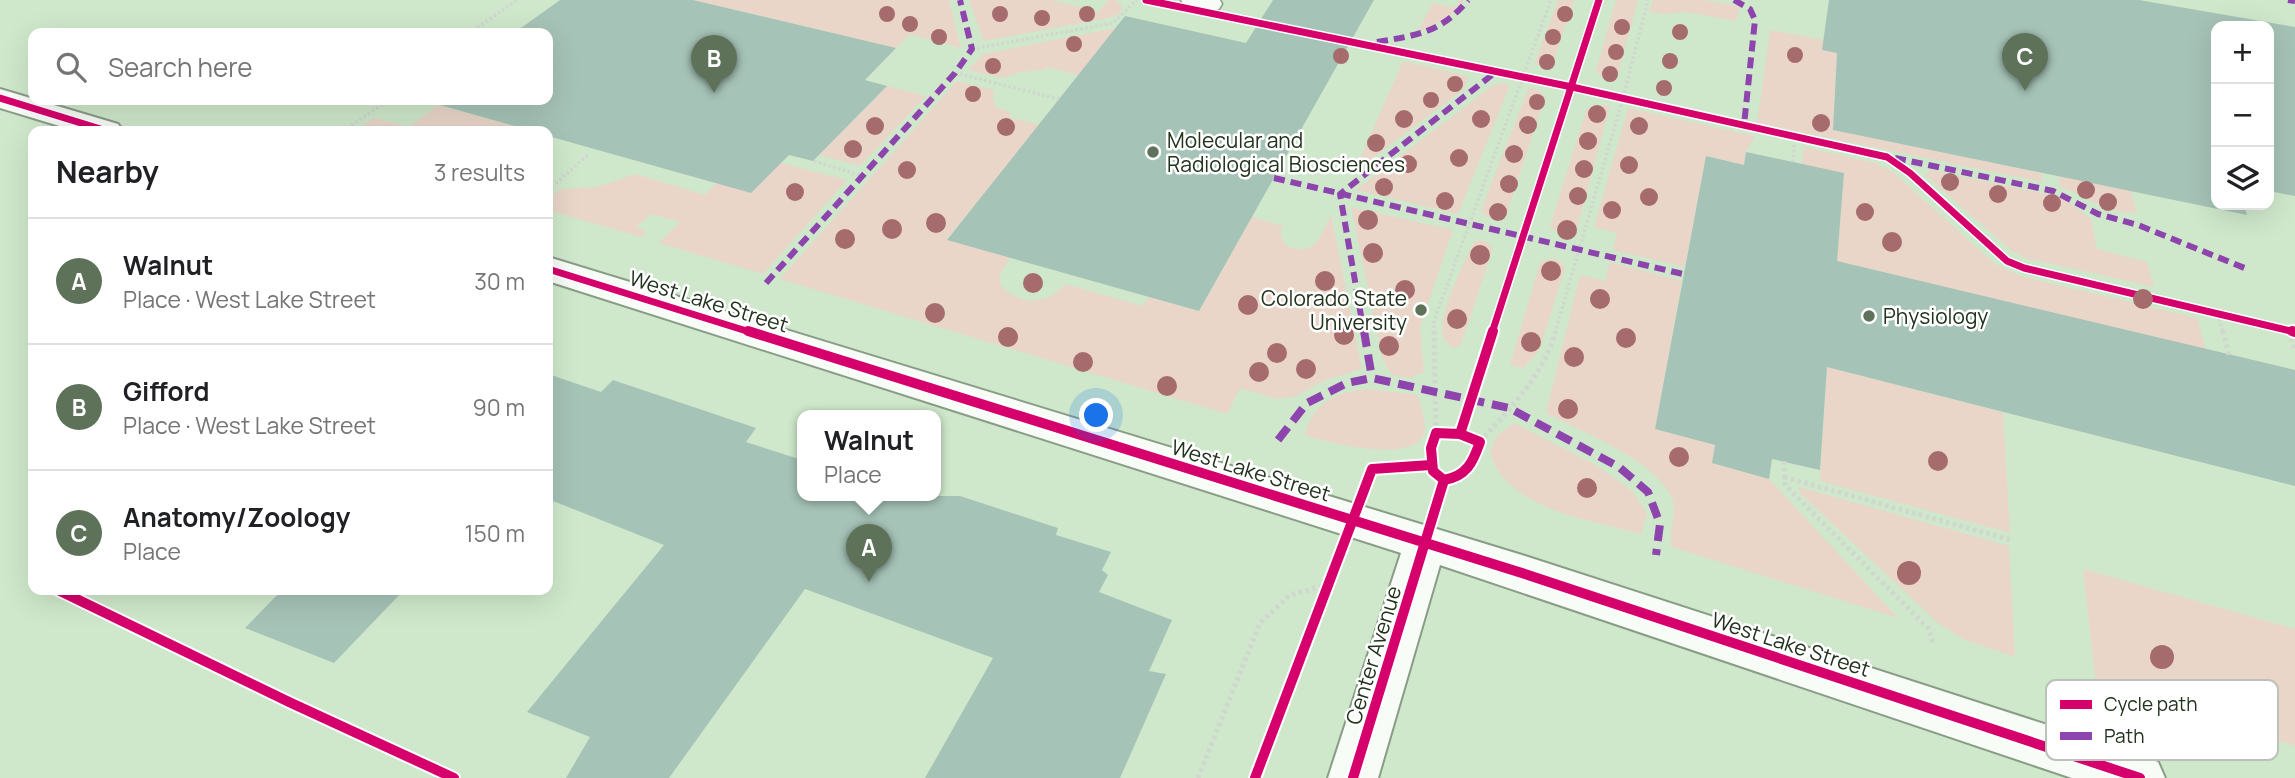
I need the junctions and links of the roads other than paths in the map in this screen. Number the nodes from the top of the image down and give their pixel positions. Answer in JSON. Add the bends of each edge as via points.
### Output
{"nodes":[{"id":1,"x":3,"y":102,"type":"edge"},
{"id":2,"x":89,"y":126,"type":"edge"},
{"id":3,"x":553,"y":271,"type":"edge"},
{"id":4,"x":1425,"y":543,"type":"junction"},
{"id":5,"x":2046,"y":747,"type":"edge"},
{"id":6,"x":2085,"y":760,"type":"edge"},
{"id":7,"x":1353,"y":778,"type":"edge"},
{"id":8,"x":2140,"y":778,"type":"edge"}],
"edges":[{"from":1,"to":2,"type":"street"},
{"from":3,"to":4,"type":"street","name":"West Lake Street"},
{"from":4,"to":5,"type":"street","name":"West Lake Street"},
{"from":4,"to":7,"type":"street","name":"Center Avenue"},
{"from":6,"to":8,"type":"street","name":"West Lake Street"}]}
